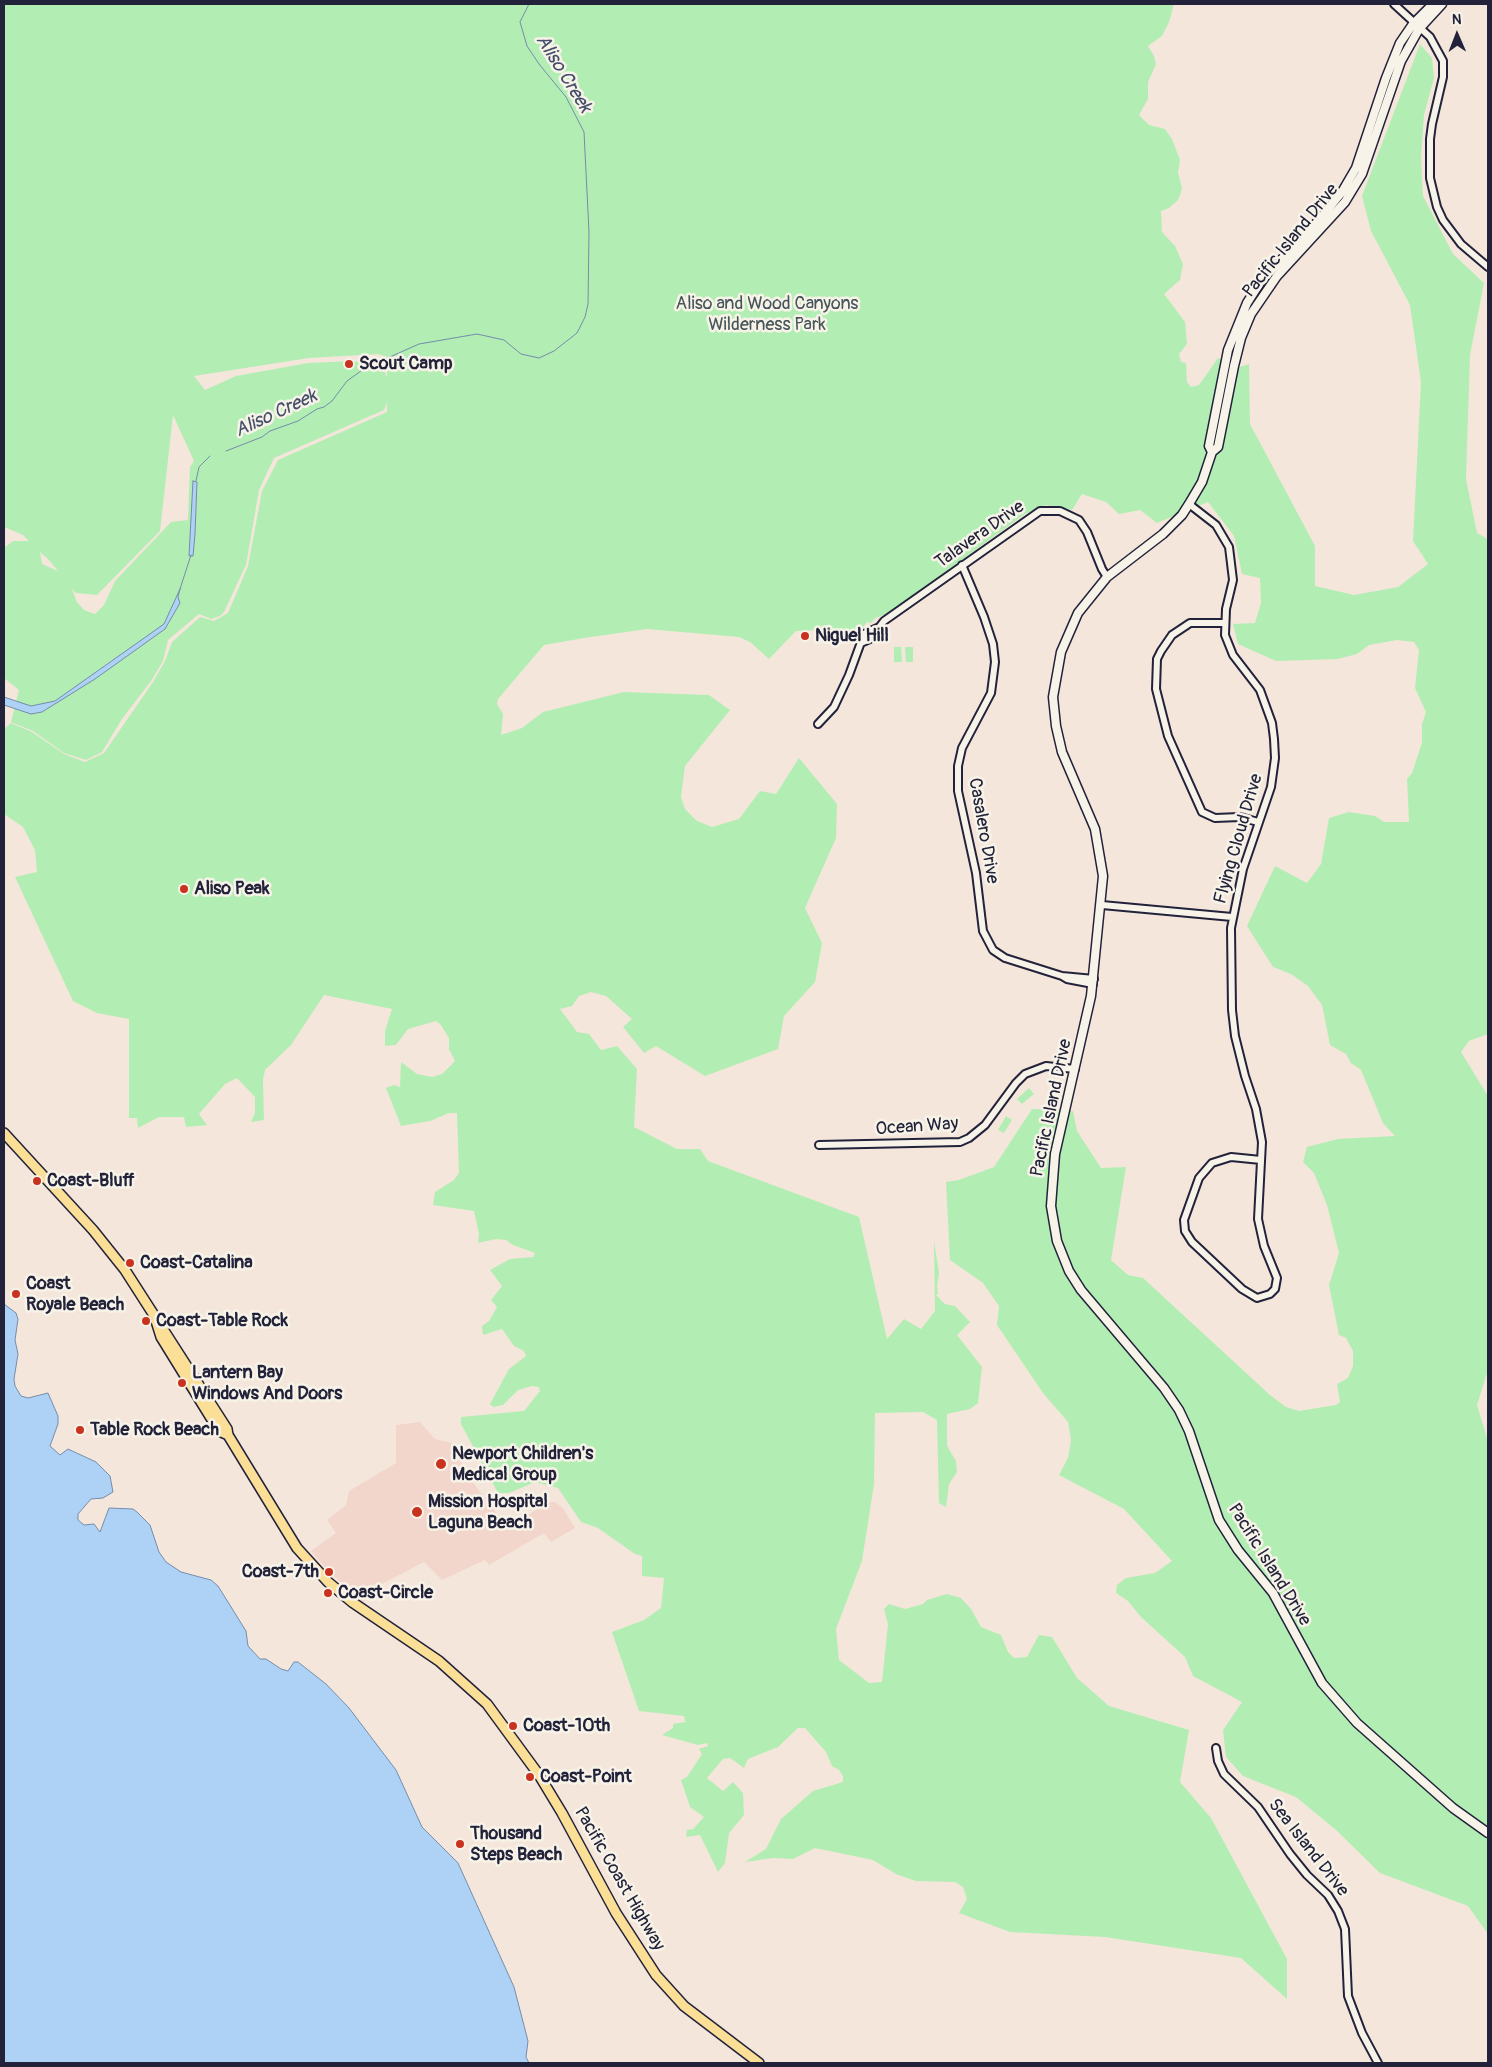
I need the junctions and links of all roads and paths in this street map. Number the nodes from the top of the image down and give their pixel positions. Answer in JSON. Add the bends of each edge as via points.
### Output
{"nodes":[{"id":1,"x":1394,"y":4,"type":"edge"},
{"id":2,"x":1433,"y":4,"type":"edge"},
{"id":3,"x":1442,"y":4,"type":"edge"},
{"id":4,"x":1416,"y":26,"type":"junction"},
{"id":5,"x":1488,"y":267,"type":"edge"},
{"id":6,"x":1189,"y":504,"type":"junction"},
{"id":7,"x":962,"y":565,"type":"junction"},
{"id":8,"x":1107,"y":577,"type":"junction"},
{"id":9,"x":1224,"y":623,"type":"junction"},
{"id":10,"x":818,"y":724,"type":"dead end"},
{"id":11,"x":1258,"y":822,"type":"junction"},
{"id":12,"x":1102,"y":905,"type":"junction"},
{"id":13,"x":1232,"y":917,"type":"junction"},
{"id":14,"x":1093,"y":981,"type":"junction"},
{"id":15,"x":1075,"y":1069,"type":"junction"},
{"id":16,"x":4,"y":1132,"type":"edge"},
{"id":17,"x":819,"y":1145,"type":"dead end"},
{"id":18,"x":1261,"y":1160,"type":"junction"},
{"id":19,"x":155,"y":1319,"type":"junction"},
{"id":20,"x":159,"y":1332,"type":"junction"},
{"id":21,"x":180,"y":1354,"type":"junction"},
{"id":22,"x":183,"y":1372,"type":"junction"},
{"id":23,"x":211,"y":1407,"type":"junction"},
{"id":24,"x":1216,"y":1748,"type":"dead end"},
{"id":25,"x":1488,"y":1833,"type":"edge"},
{"id":26,"x":760,"y":2063,"type":"edge"},
{"id":27,"x":1378,"y":2063,"type":"edge"}],
"edges":[{"from":1,"to":4,"type":"street"},
{"from":2,"to":4,"type":"main road","name":"Pacific Island Drive"},
{"from":3,"to":4,"type":"main road","name":"Pacific Island Drive"},
{"from":4,"to":5,"type":"street","via":[[1436,45],[1444,67],[1432,124],[1432,192],[1448,228],[1466,251]]},
{"from":4,"to":6,"type":"main road","name":"Pacific Island Drive","via":[[1362,174],[1345,202],[1277,276],[1251,314],[1236,359],[1218,447],[1212,452],[1202,482]]},
{"from":6,"to":8,"type":"main road","name":"Pacific Island Drive","via":[[1163,534]]},
{"from":6,"to":9,"type":"street","name":"Flying Cloud Drive","via":[[1216,525],[1229,547],[1233,580]]},
{"from":7,"to":8,"type":"street","name":"Talavera Drive","via":[[1040,511],[1050,510],[1070,514],[1079,520]]},
{"from":7,"to":10,"type":"street","name":"Talavera Drive","via":[[877,628],[864,634],[834,708]]},
{"from":7,"to":14,"type":"street","name":"Casalero Drive","via":[[984,617],[995,662],[991,693],[962,748],[957,774],[976,873],[983,931],[993,950],[1005,958],[1067,979]]},
{"from":8,"to":12,"type":"main road","name":"Pacific Island Drive","via":[[1078,613],[1068,632],[1057,666],[1053,697],[1062,752],[1098,840],[1103,876]]},
{"from":9,"to":11,"type":"street","name":"Flying Cloud Drive","via":[[1228,645],[1257,685],[1272,723],[1274,773]]},
{"from":9,"to":11,"type":"street","via":[[1190,623],[1172,635],[1158,660],[1156,689],[1168,736],[1202,812],[1215,818],[1240,817]]},
{"from":11,"to":13,"type":"street","name":"Flying Cloud Drive"},
{"from":12,"to":13,"type":"street"},
{"from":12,"to":14,"type":"main road","name":"Pacific Island Drive"},
{"from":13,"to":18,"type":"street","name":"Flying Cloud Drive","via":[[1235,1036],[1260,1126]]},
{"from":14,"to":15,"type":"main road","name":"Pacific Island Drive"},
{"from":15,"to":17,"type":"street","name":"Ocean Way","via":[[1046,1066],[1025,1074],[985,1125],[960,1142]]},
{"from":15,"to":25,"type":"main road","name":"Pacific Island Drive","via":[[1055,1154],[1051,1193],[1057,1241],[1069,1271],[1179,1410],[1219,1520],[1238,1550],[1273,1593],[1330,1694],[1357,1723],[1453,1808]]},
{"from":16,"to":19,"type":"highway","name":"Pacific Coast Highway","via":[[109,1248]]},
{"from":18,"to":18,"type":"street","name":"Flying Cloud Drive","via":[[1221,1158],[1204,1169],[1185,1213],[1184,1227],[1189,1238],[1242,1289],[1257,1298],[1270,1294],[1275,1289],[1277,1278],[1264,1246],[1258,1219]]},
{"from":19,"to":20,"type":"highway","name":"Pacific Coast Highway"},
{"from":19,"to":21,"type":"highway","name":"Pacific Coast Highway"},
{"from":20,"to":21,"type":"highway"},
{"from":20,"to":22,"type":"highway","name":"Pacific Coast Highway"},
{"from":21,"to":22,"type":"highway"},
{"from":21,"to":23,"type":"highway","name":"Pacific Coast Highway"},
{"from":22,"to":23,"type":"highway","name":"Pacific Coast Highway"},
{"from":23,"to":26,"type":"highway","name":"Pacific Coast Highway","via":[[289,1537],[311,1564],[352,1602],[439,1661],[487,1704],[539,1775],[624,1927],[656,1975],[684,2006]]},
{"from":24,"to":27,"type":"street","name":"Sea Island Drive","via":[[1224,1774],[1258,1807],[1290,1854],[1328,1895],[1337,1910],[1345,1930],[1348,1996]]}]}
